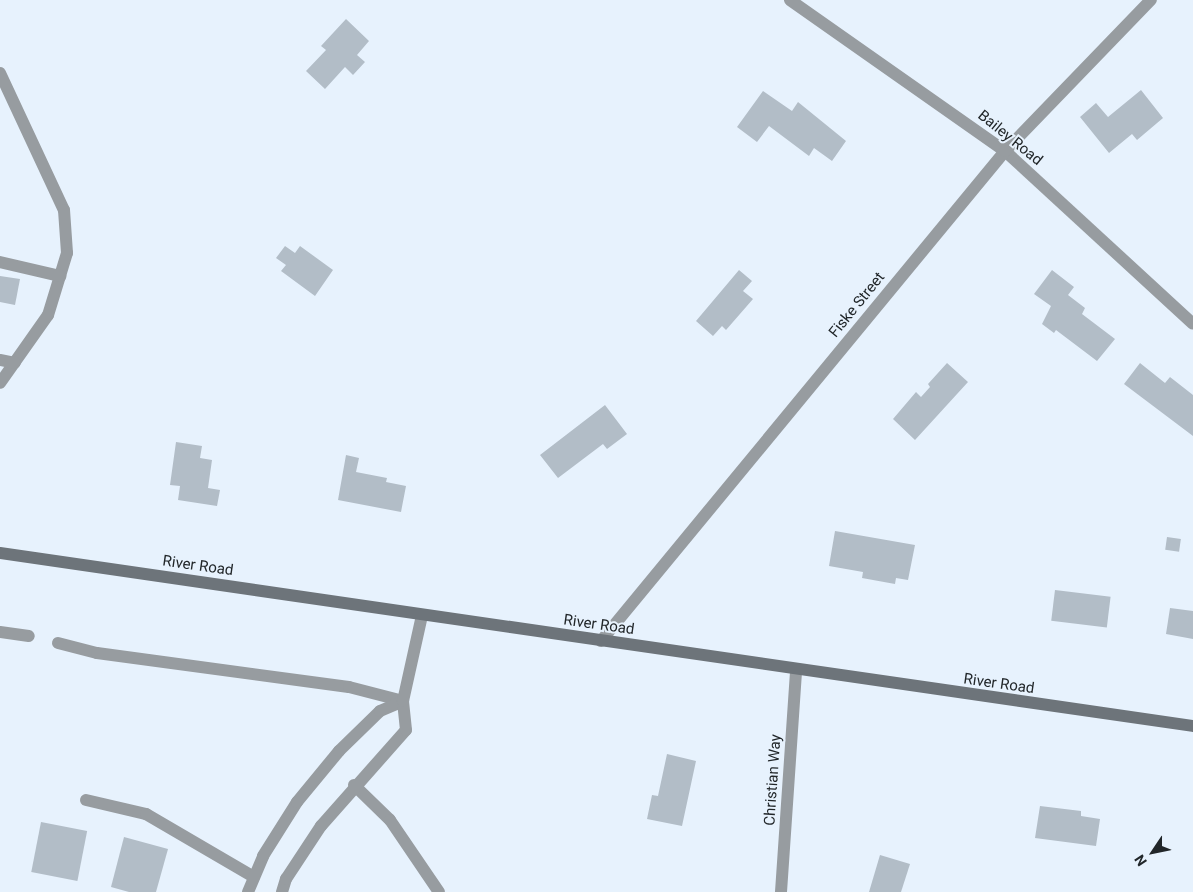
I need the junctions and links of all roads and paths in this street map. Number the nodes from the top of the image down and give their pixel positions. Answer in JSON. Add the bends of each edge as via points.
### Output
{"nodes":[{"id":1,"x":790,"y":0,"type":"edge"},
{"id":2,"x":1151,"y":0,"type":"edge"},
{"id":3,"x":0,"y":73,"type":"edge"},
{"id":4,"x":1005,"y":151,"type":"junction"},
{"id":5,"x":0,"y":262,"type":"edge"},
{"id":6,"x":60,"y":276,"type":"junction"},
{"id":7,"x":1193,"y":324,"type":"edge"},
{"id":8,"x":0,"y":360,"type":"edge"},
{"id":9,"x":15,"y":363,"type":"junction"},
{"id":10,"x":0,"y":383,"type":"edge"},
{"id":11,"x":0,"y":553,"type":"edge"},
{"id":12,"x":422,"y":615,"type":"junction"},
{"id":13,"x":0,"y":632,"type":"edge"},
{"id":14,"x":29,"y":636,"type":"dead end"},
{"id":15,"x":601,"y":641,"type":"junction"},
{"id":16,"x":58,"y":642,"type":"dead end"},
{"id":17,"x":796,"y":670,"type":"junction"},
{"id":18,"x":403,"y":701,"type":"junction"},
{"id":19,"x":1193,"y":726,"type":"edge"},
{"id":20,"x":354,"y":785,"type":"junction"},
{"id":21,"x":86,"y":800,"type":"dead end"},
{"id":22,"x":254,"y":878,"type":"junction"},
{"id":23,"x":248,"y":892,"type":"edge"},
{"id":24,"x":282,"y":892,"type":"edge"},
{"id":25,"x":439,"y":892,"type":"edge"},
{"id":26,"x":782,"y":892,"type":"edge"}],
"edges":[{"from":1,"to":4,"type":"street","name":"Bailey Road"},
{"from":2,"to":4,"type":"street","name":"Fiske Street"},
{"from":3,"to":6,"type":"street","via":[[64,210],[67,253]]},
{"from":4,"to":7,"type":"street","name":"Bailey Road"},
{"from":4,"to":15,"type":"street","name":"Fiske Street"},
{"from":5,"to":6,"type":"street"},
{"from":6,"to":9,"type":"street","via":[[48,316]]},
{"from":8,"to":9,"type":"street"},
{"from":9,"to":10,"type":"street"},
{"from":11,"to":12,"type":"main road","name":"River Road"},
{"from":12,"to":15,"type":"main road","name":"River Road"},
{"from":12,"to":18,"type":"street"},
{"from":13,"to":14,"type":"street"},
{"from":15,"to":17,"type":"main road","name":"River Road"},
{"from":16,"to":18,"type":"street","via":[[97,653],[349,687]]},
{"from":17,"to":19,"type":"main road","name":"River Road"},
{"from":17,"to":26,"type":"street","name":"Christian Way"},
{"from":18,"to":20,"type":"street","via":[[406,730]]},
{"from":18,"to":22,"type":"street","via":[[380,711],[339,751],[297,802],[263,856]]},
{"from":20,"to":24,"type":"street","via":[[321,826],[286,879]]},
{"from":20,"to":25,"type":"street","via":[[390,820]]},
{"from":21,"to":22,"type":"street","via":[[146,814]]},
{"from":22,"to":23,"type":"street"}]}
